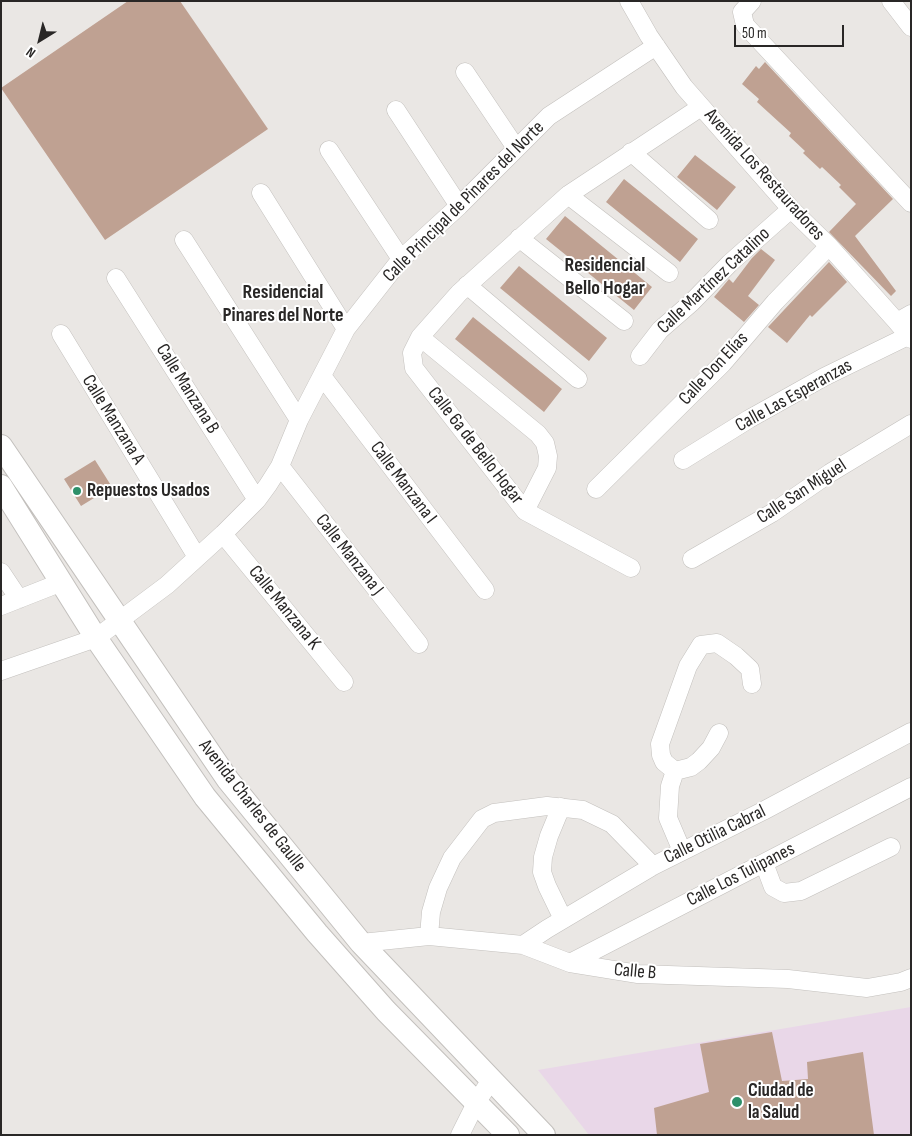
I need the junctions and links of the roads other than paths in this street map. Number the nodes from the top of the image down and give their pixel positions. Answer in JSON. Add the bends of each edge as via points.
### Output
{"nodes":[{"id":1,"x":629,"y":1,"type":"edge"},
{"id":2,"x":752,"y":1,"type":"edge"},
{"id":3,"x":891,"y":1,"type":"edge"},
{"id":4,"x":911,"y":27,"type":"edge"},
{"id":5,"x":656,"y":46,"type":"junction"},
{"id":6,"x":464,"y":72,"type":"dead end"},
{"id":7,"x":701,"y":107,"type":"junction"},
{"id":8,"x":396,"y":110,"type":"dead end"},
{"id":9,"x":516,"y":148,"type":"junction"},
{"id":10,"x":329,"y":150,"type":"dead end"},
{"id":11,"x":632,"y":152,"type":"junction"},
{"id":12,"x":261,"y":193,"type":"dead end"},
{"id":13,"x":568,"y":195,"type":"junction"},
{"id":14,"x":911,"y":203,"type":"edge"},
{"id":15,"x":460,"y":206,"type":"junction"},
{"id":16,"x":791,"y":210,"type":"junction"},
{"id":17,"x":709,"y":220,"type":"dead end"},
{"id":18,"x":519,"y":238,"type":"junction"},
{"id":19,"x":184,"y":240,"type":"dead end"},
{"id":20,"x":828,"y":246,"type":"junction"},
{"id":21,"x":401,"y":259,"type":"junction"},
{"id":22,"x":669,"y":273,"type":"dead end"},
{"id":23,"x":116,"y":278,"type":"dead end"},
{"id":24,"x":467,"y":285,"type":"junction"},
{"id":25,"x":624,"y":321,"type":"dead end"},
{"id":26,"x":907,"y":328,"type":"edge"},
{"id":27,"x":346,"y":329,"type":"junction"},
{"id":28,"x":60,"y":334,"type":"dead end"},
{"id":29,"x":420,"y":337,"type":"junction"},
{"id":30,"x":640,"y":356,"type":"dead end"},
{"id":31,"x":322,"y":376,"type":"junction"},
{"id":32,"x":578,"y":379,"type":"dead end"},
{"id":33,"x":300,"y":420,"type":"junction"},
{"id":34,"x":911,"y":424,"type":"edge"},
{"id":35,"x":1,"y":446,"type":"edge"},
{"id":36,"x":683,"y":460,"type":"dead end"},
{"id":37,"x":280,"y":466,"type":"junction"},
{"id":38,"x":1,"y":486,"type":"edge"},
{"id":39,"x":596,"y":489,"type":"dead end"},
{"id":40,"x":257,"y":500,"type":"junction"},
{"id":41,"x":525,"y":511,"type":"junction"},
{"id":42,"x":223,"y":534,"type":"junction"},
{"id":43,"x":197,"y":557,"type":"junction"},
{"id":44,"x":692,"y":559,"type":"dead end"},
{"id":45,"x":631,"y":568,"type":"dead end"},
{"id":46,"x":1,"y":572,"type":"edge"},
{"id":47,"x":62,"y":582,"type":"junction"},
{"id":48,"x":485,"y":590,"type":"dead end"},
{"id":49,"x":19,"y":599,"type":"junction"},
{"id":50,"x":1,"y":606,"type":"edge"},
{"id":51,"x":120,"y":622,"type":"junction"},
{"id":52,"x":96,"y":638,"type":"junction"},
{"id":53,"x":419,"y":644,"type":"dead end"},
{"id":54,"x":1,"y":671,"type":"edge"},
{"id":55,"x":344,"y":682,"type":"dead end"},
{"id":56,"x":752,"y":684,"type":"dead end"},
{"id":57,"x":911,"y":732,"type":"edge"},
{"id":58,"x":719,"y":733,"type":"dead end"},
{"id":59,"x":674,"y":772,"type":"junction"},
{"id":60,"x":228,"y":780,"type":"junction"},
{"id":61,"x":911,"y":787,"type":"edge"},
{"id":62,"x":205,"y":797,"type":"junction"},
{"id":63,"x":561,"y":808,"type":"junction"},
{"id":64,"x":891,"y":847,"type":"dead end"},
{"id":65,"x":682,"y":851,"type":"junction"},
{"id":66,"x":764,"y":862,"type":"junction"},
{"id":67,"x":653,"y":866,"type":"junction"},
{"id":68,"x":563,"y":919,"type":"junction"},
{"id":69,"x":429,"y":936,"type":"junction"},
{"id":70,"x":361,"y":943,"type":"junction"},
{"id":71,"x":523,"y":945,"type":"junction"},
{"id":72,"x":570,"y":963,"type":"junction"},
{"id":73,"x":911,"y":978,"type":"edge"},
{"id":74,"x":491,"y":1080,"type":"junction"},
{"id":75,"x":476,"y":1103,"type":"junction"},
{"id":76,"x":537,"y":1132,"type":"edge"},
{"id":77,"x":460,"y":1135,"type":"edge"},
{"id":78,"x":508,"y":1135,"type":"edge"}],
"edges":[{"from":1,"to":5,"type":"street","name":"Avenida Los Restauradores"},
{"from":2,"to":14,"type":"street","via":[[742,12],[745,25]]},
{"from":3,"to":4,"type":"street"},
{"from":5,"to":7,"type":"street","name":"Avenida Los Restauradores"},
{"from":5,"to":9,"type":"street","name":"Calle Principal de Pinares del Norte","via":[[549,116]]},
{"from":6,"to":9,"type":"street"},
{"from":7,"to":11,"type":"street"},
{"from":7,"to":16,"type":"street","name":"Avenida Los Restauradores"},
{"from":8,"to":15,"type":"street"},
{"from":9,"to":15,"type":"street","name":"Calle Principal de Pinares del Norte"},
{"from":10,"to":21,"type":"street"},
{"from":11,"to":13,"type":"street"},
{"from":11,"to":17,"type":"street"},
{"from":12,"to":27,"type":"street"},
{"from":13,"to":18,"type":"street"},
{"from":13,"to":22,"type":"street"},
{"from":15,"to":21,"type":"street","name":"Calle Principal de Pinares del Norte"},
{"from":16,"to":20,"type":"street","name":"Avenida Los Restauradores"},
{"from":16,"to":30,"type":"street","name":"Calle Martínez Catalino","via":[[660,330]]},
{"from":18,"to":24,"type":"street"},
{"from":18,"to":25,"type":"street"},
{"from":19,"to":33,"type":"street"},
{"from":20,"to":26,"type":"street","name":"Avenida Los Restauradores"},
{"from":20,"to":39,"type":"street","name":"Calle Don Elías","via":[[723,363]]},
{"from":21,"to":27,"type":"street","name":"Calle Principal de Pinares del Norte"},
{"from":23,"to":40,"type":"street","name":"Calle Manzana B"},
{"from":24,"to":29,"type":"street"},
{"from":24,"to":32,"type":"street"},
{"from":26,"to":36,"type":"street","name":"Calle Las Esperanzas"},
{"from":27,"to":31,"type":"street","name":"Calle Principal de Pinares del Norte"},
{"from":28,"to":43,"type":"street","name":"Calle Manzana A"},
{"from":29,"to":41,"type":"street","name":"Calle 6a de Bello Hogar","via":[[412,353],[414,368]]},
{"from":29,"to":41,"type":"street","via":[[538,434],[545,444],[547,468]]},
{"from":31,"to":33,"type":"street","name":"Calle Principal de Pinares del Norte"},
{"from":31,"to":48,"type":"street","name":"Calle Manzana I"},
{"from":33,"to":37,"type":"street","name":"Calle Principal de Pinares del Norte"},
{"from":34,"to":44,"type":"street","name":"Calle San Miguel","via":[[772,513]]},
{"from":35,"to":51,"type":"main road","name":"Avenida Charles de Gaulle"},
{"from":37,"to":40,"type":"street","name":"Calle Principal de Pinares del Norte"},
{"from":37,"to":53,"type":"street","name":"Calle Manzana J"},
{"from":38,"to":47,"type":"main road","name":"Avenida Charles de Gaulle"},
{"from":40,"to":42,"type":"street","name":"Calle Principal de Pinares del Norte"},
{"from":41,"to":45,"type":"street","name":"Calle 6a de Bello Hogar"},
{"from":42,"to":43,"type":"street","name":"Calle Principal de Pinares del Norte"},
{"from":42,"to":55,"type":"street","name":"Calle Manzana K"},
{"from":43,"to":51,"type":"street","name":"Calle Principal de Pinares del Norte"},
{"from":46,"to":49,"type":"street"},
{"from":47,"to":49,"type":"street"},
{"from":47,"to":52,"type":"main road","name":"Avenida Charles de Gaulle"},
{"from":49,"to":50,"type":"street"},
{"from":51,"to":52,"type":"street","name":"Calle Principal de Pinares del Norte"},
{"from":51,"to":60,"type":"main road","name":"Avenida Charles de Gaulle"},
{"from":52,"to":54,"type":"street","name":"Calle Principal de Pinares del Norte"},
{"from":52,"to":62,"type":"main road","name":"Avenida Charles de Gaulle"},
{"from":56,"to":59,"type":"street","via":[[750,669],[736,656],[717,643],[702,645],[688,666],[660,744],[664,762]]},
{"from":57,"to":65,"type":"street","name":"Calle Otilia Cabral"},
{"from":58,"to":59,"type":"street","via":[[699,762]]},
{"from":59,"to":65,"type":"street","via":[[668,818]]},
{"from":60,"to":62,"type":"main road"},
{"from":60,"to":70,"type":"main road","name":"Avenida Charles de Gaulle"},
{"from":61,"to":66,"type":"street","name":"Calle Los Tulipanes"},
{"from":62,"to":75,"type":"main road","name":"Avenida Charles de Gaulle","via":[[386,1012]]},
{"from":63,"to":67,"type":"street","via":[[583,810],[612,824]]},
{"from":63,"to":68,"type":"street","via":[[543,857],[542,872]]},
{"from":63,"to":69,"type":"street","via":[[547,806],[505,811],[482,819],[452,858],[438,888]]},
{"from":64,"to":66,"type":"street","via":[[800,891],[784,893],[774,886]]},
{"from":65,"to":67,"type":"street","name":"Calle Otilia Cabral"},
{"from":66,"to":72,"type":"street","name":"Calle Los Tulipanes"},
{"from":67,"to":68,"type":"street","name":"Calle Otilia Cabral"},
{"from":68,"to":71,"type":"street","name":"Calle Otilia Cabral"},
{"from":69,"to":70,"type":"street","name":"Calle B"},
{"from":69,"to":71,"type":"street","name":"Calle B"},
{"from":70,"to":74,"type":"main road","name":"Avenida Charles de Gaulle"},
{"from":71,"to":72,"type":"street","name":"Calle B"},
{"from":72,"to":73,"type":"street","name":"Calle B","via":[[638,974],[788,979],[867,988]]},
{"from":74,"to":75,"type":"street"},
{"from":74,"to":76,"type":"main road","name":"Avenida Charles de Gaulle"},
{"from":75,"to":77,"type":"street"},
{"from":75,"to":78,"type":"main road","name":"Avenida Charles de Gaulle"}]}
